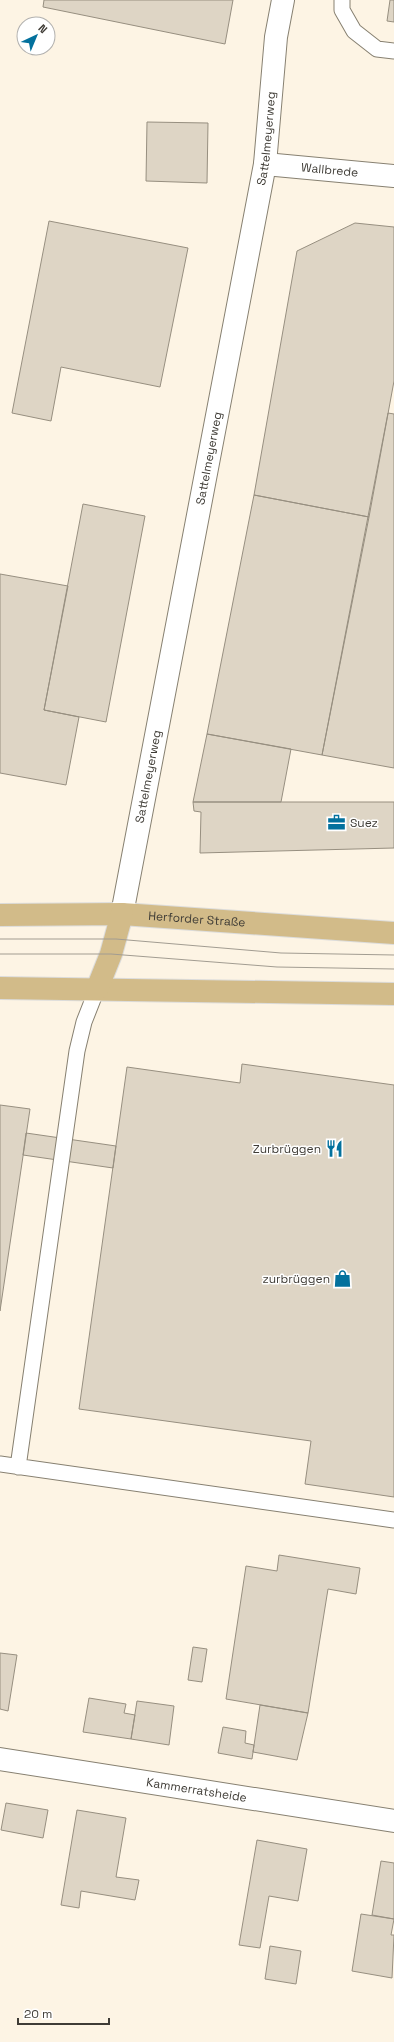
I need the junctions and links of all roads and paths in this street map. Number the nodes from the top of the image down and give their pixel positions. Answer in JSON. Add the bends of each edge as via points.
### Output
{"nodes":[{"id":1,"x":283,"y":0,"type":"edge"},
{"id":2,"x":342,"y":0,"type":"edge"},
{"id":3,"x":394,"y":51,"type":"edge"},
{"id":4,"x":265,"y":164,"type":"junction"},
{"id":5,"x":394,"y":176,"type":"edge"},
{"id":6,"x":122,"y":914,"type":"junction"},
{"id":7,"x":0,"y":916,"type":"edge"},
{"id":8,"x":394,"y":933,"type":"edge"},
{"id":9,"x":0,"y":988,"type":"edge"},
{"id":10,"x":97,"y":989,"type":"junction"},
{"id":11,"x":394,"y":994,"type":"edge"},
{"id":12,"x":0,"y":1464,"type":"edge"},
{"id":13,"x":18,"y":1466,"type":"junction"},
{"id":14,"x":394,"y":1520,"type":"edge"},
{"id":15,"x":0,"y":1759,"type":"edge"},
{"id":16,"x":394,"y":1821,"type":"edge"}],
"edges":[{"from":1,"to":4,"type":"street","name":"Sattelmeyerweg","via":[[276,37]]},
{"from":2,"to":3,"type":"lane","via":[[342,10],[354,31],[377,49]]},
{"from":4,"to":5,"type":"street","name":"Wallbrede"},
{"from":4,"to":6,"type":"street","name":"Sattelmeyerweg"},
{"from":6,"to":7,"type":"main road","name":"Herforder Straße"},
{"from":6,"to":8,"type":"main road","name":"Herforder Straße"},
{"from":6,"to":10,"type":"main road","via":[[111,954]]},
{"from":9,"to":10,"type":"main road"},
{"from":10,"to":11,"type":"main road"},
{"from":10,"to":13,"type":"lane","via":[[84,1022],[77,1051]]},
{"from":12,"to":13,"type":"lane"},
{"from":13,"to":14,"type":"lane"},
{"from":15,"to":16,"type":"street","name":"Kammerratsheide"}]}
